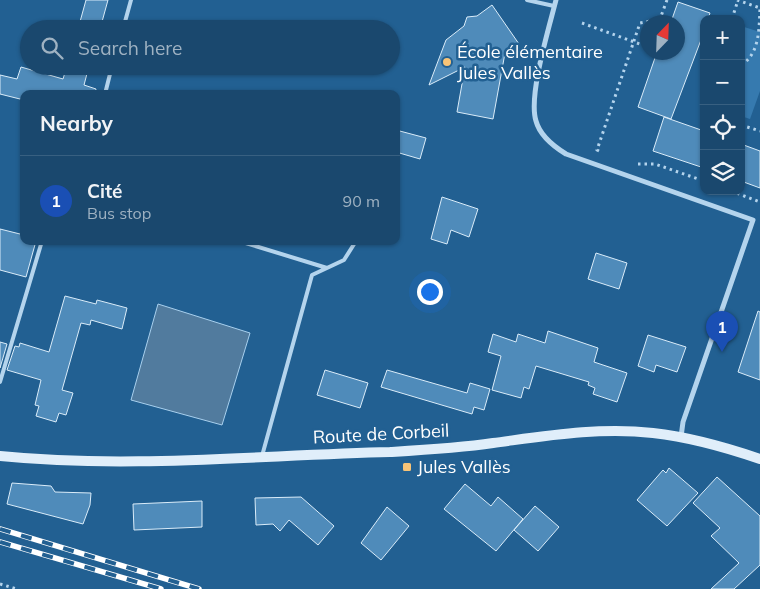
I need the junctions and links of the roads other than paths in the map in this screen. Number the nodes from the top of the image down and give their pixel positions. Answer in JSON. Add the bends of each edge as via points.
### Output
{"nodes":[{"id":1,"x":131,"y":0,"type":"edge"},
{"id":2,"x":527,"y":0,"type":"edge"},
{"id":3,"x":555,"y":3,"type":"edge"},
{"id":4,"x":125,"y":20,"type":"edge"},
{"id":5,"x":110,"y":75,"type":"edge"},
{"id":6,"x":106,"y":90,"type":"edge"},
{"id":7,"x":753,"y":220,"type":"junction"},
{"id":8,"x":760,"y":223,"type":"edge"},
{"id":9,"x":41,"y":245,"type":"edge"},
{"id":10,"x":252,"y":245,"type":"edge"},
{"id":11,"x":353,"y":245,"type":"edge"},
{"id":12,"x":327,"y":268,"type":"junction"},
{"id":13,"x":0,"y":382,"type":"edge"},
{"id":14,"x":681,"y":437,"type":"junction"},
{"id":15,"x":0,"y":456,"type":"edge"},
{"id":16,"x":262,"y":456,"type":"junction"},
{"id":17,"x":760,"y":459,"type":"edge"}],
"edges":[{"from":1,"to":4,"type":"lane"},
{"from":2,"to":3,"type":"lane"},
{"from":3,"to":7,"type":"street","via":[[533,103],[536,121],[551,144],[566,154]]},
{"from":5,"to":6,"type":"lane"},
{"from":7,"to":8,"type":"street"},
{"from":7,"to":14,"type":"street","via":[[683,422]]},
{"from":9,"to":13,"type":"lane"},
{"from":10,"to":12,"type":"lane"},
{"from":11,"to":12,"type":"lane","via":[[344,260]]},
{"from":12,"to":16,"type":"lane","via":[[312,275]]},
{"from":14,"to":16,"type":"main road","name":"Route de Corbeil","via":[[592,432],[430,450]]},
{"from":14,"to":17,"type":"main road","name":"Route de Corbeil"},
{"from":15,"to":16,"type":"main road","name":"Route de Corbeil","via":[[148,460]]}]}
